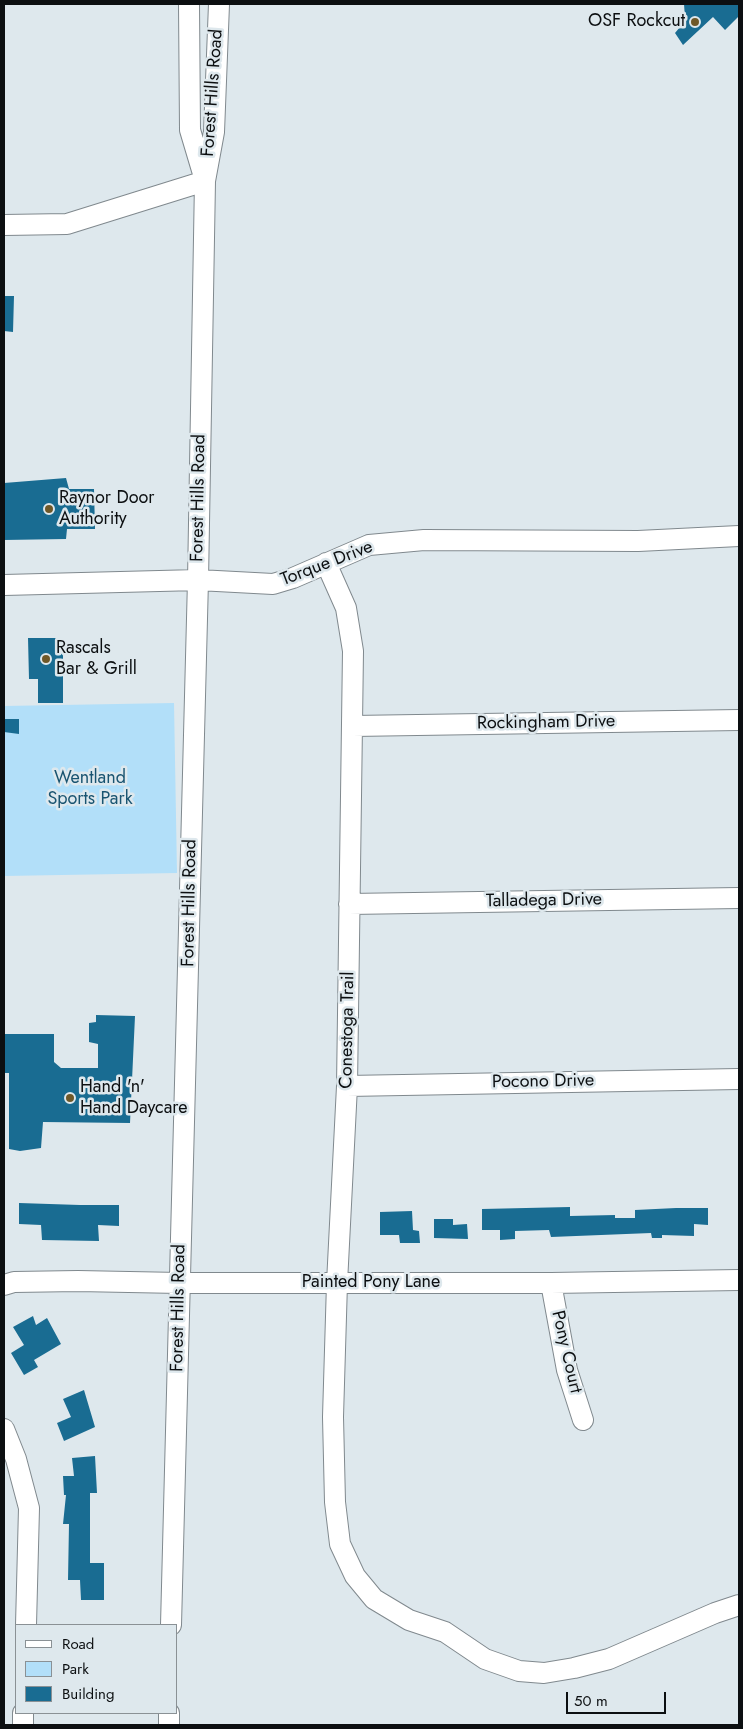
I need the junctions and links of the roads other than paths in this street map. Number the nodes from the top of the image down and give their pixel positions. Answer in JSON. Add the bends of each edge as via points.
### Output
{"nodes":[{"id":1,"x":189,"y":4,"type":"edge"},
{"id":2,"x":219,"y":4,"type":"edge"},
{"id":3,"x":205,"y":182,"type":"junction"},
{"id":4,"x":4,"y":225,"type":"edge"},
{"id":5,"x":739,"y":536,"type":"edge"},
{"id":6,"x":326,"y":563,"type":"junction"},
{"id":7,"x":198,"y":580,"type":"junction"},
{"id":8,"x":4,"y":585,"type":"edge"},
{"id":9,"x":739,"y":720,"type":"edge"},
{"id":10,"x":353,"y":726,"type":"junction"},
{"id":11,"x":739,"y":898,"type":"edge"},
{"id":12,"x":349,"y":904,"type":"junction"},
{"id":13,"x":739,"y":1079,"type":"edge"},
{"id":14,"x":348,"y":1086,"type":"junction"},
{"id":15,"x":739,"y":1280,"type":"edge"},
{"id":16,"x":337,"y":1283,"type":"junction"},
{"id":17,"x":551,"y":1283,"type":"junction"},
{"id":18,"x":180,"y":1284,"type":"junction"},
{"id":19,"x":4,"y":1285,"type":"edge"},
{"id":20,"x":583,"y":1420,"type":"dead end"},
{"id":21,"x":4,"y":1429,"type":"edge"},
{"id":22,"x":739,"y":1605,"type":"edge"},
{"id":23,"x":26,"y":1624,"type":"edge"},
{"id":24,"x":171,"y":1624,"type":"edge"}],
"edges":[{"from":1,"to":3,"type":"street","name":"Forest Hills Road","via":[[190,130]]},
{"from":2,"to":3,"type":"street","name":"Forest Hills Road","via":[[214,132]]},
{"from":3,"to":4,"type":"street","via":[[67,224]]},
{"from":3,"to":7,"type":"street","name":"Forest Hills Road"},
{"from":5,"to":6,"type":"street","name":"Torque Drive","via":[[638,541],[424,540],[369,545]]},
{"from":6,"to":7,"type":"street","name":"Torque Drive","via":[[273,584]]},
{"from":6,"to":10,"type":"street","name":"Conestoga Trail","via":[[346,608],[349,625],[353,650]]},
{"from":7,"to":8,"type":"street","name":"Torque Drive"},
{"from":7,"to":18,"type":"street","name":"Forest Hills Road"},
{"from":9,"to":10,"type":"street","name":"Rockingham Drive"},
{"from":10,"to":12,"type":"street","name":"Conestoga Trail"},
{"from":11,"to":12,"type":"street","name":"Talladega Drive"},
{"from":12,"to":14,"type":"street","name":"Conestoga Trail"},
{"from":13,"to":14,"type":"street","name":"Pocono Drive"},
{"from":14,"to":16,"type":"street","name":"Conestoga Trail"},
{"from":15,"to":17,"type":"street","name":"Painted Pony Lane"},
{"from":16,"to":17,"type":"street","name":"Painted Pony Lane"},
{"from":16,"to":18,"type":"street","name":"Painted Pony Lane"},
{"from":16,"to":22,"type":"street","name":"Conestoga Trail","via":[[333,1417],[335,1502],[340,1544],[354,1576],[374,1599],[410,1620],[445,1632],[486,1659],[519,1671],[544,1673],[609,1659]]},
{"from":17,"to":20,"type":"street","name":"Pony Court","via":[[567,1370]]},
{"from":18,"to":19,"type":"street","name":"Painted Pony Lane","via":[[78,1281]]},
{"from":18,"to":24,"type":"street","name":"Forest Hills Road"},
{"from":21,"to":23,"type":"street","via":[[29,1508]]}]}
